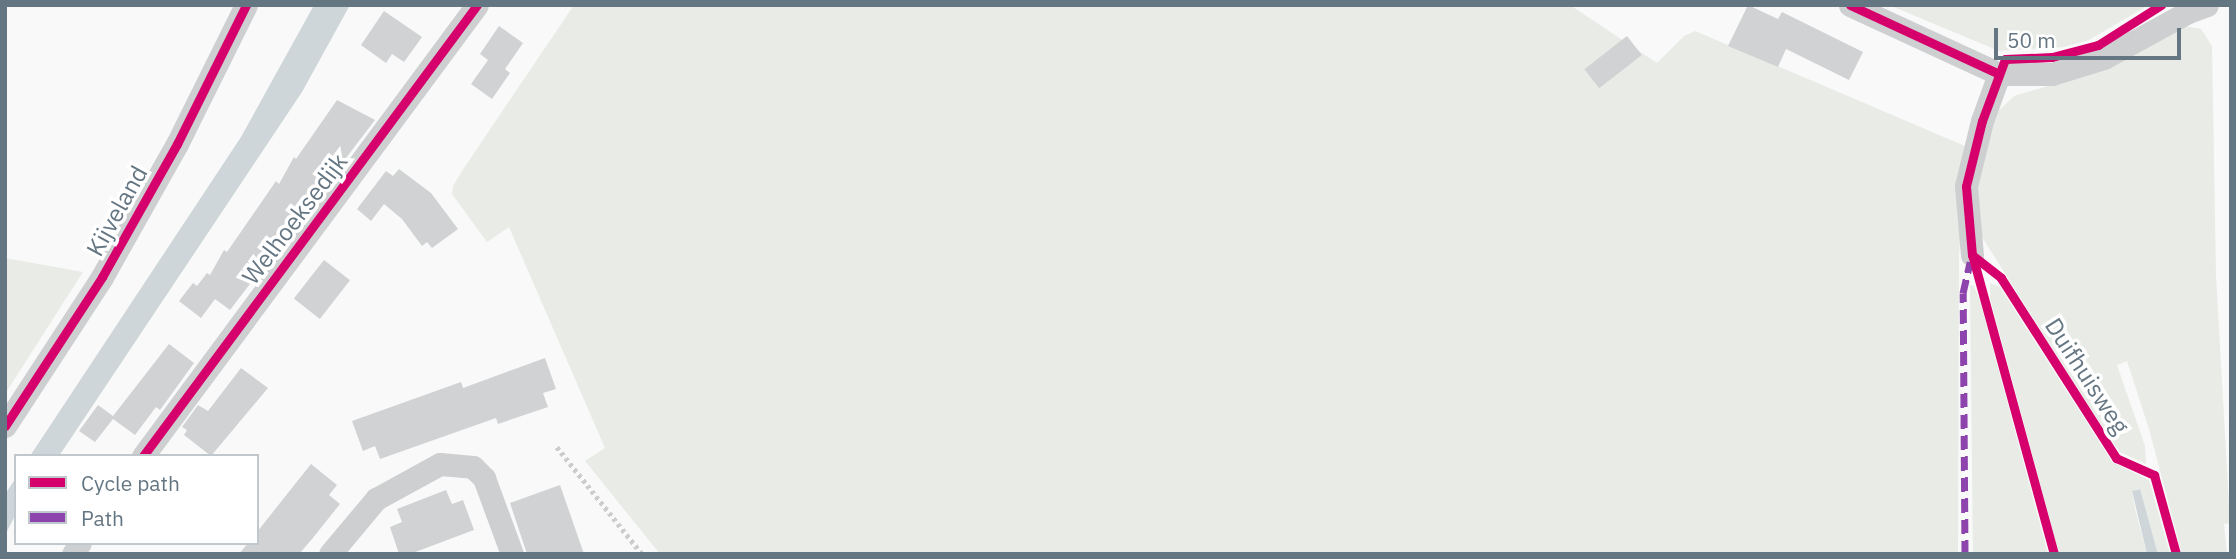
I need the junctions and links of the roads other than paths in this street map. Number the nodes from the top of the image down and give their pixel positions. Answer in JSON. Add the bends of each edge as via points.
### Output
{"nodes":[{"id":1,"x":246,"y":5,"type":"edge"},
{"id":2,"x":477,"y":5,"type":"edge"},
{"id":3,"x":1850,"y":5,"type":"edge"},
{"id":4,"x":2207,"y":5,"type":"edge"},
{"id":5,"x":1999,"y":74,"type":"junction"},
{"id":6,"x":1972,"y":255,"type":"dead end"},
{"id":7,"x":5,"y":426,"type":"edge"},
{"id":8,"x":145,"y":454,"type":"edge"},
{"id":9,"x":330,"y":554,"type":"edge"},
{"id":10,"x":512,"y":554,"type":"edge"}],
"edges":[{"from":1,"to":7,"type":"street","name":"Kijveland","via":[[177,144],[102,277]]},
{"from":2,"to":8,"type":"street","name":"Welhoeksedijk"},
{"from":3,"to":5,"type":"street"},
{"from":4,"to":5,"type":"street","via":[[2104,58],[2052,74]]},
{"from":5,"to":6,"type":"street","via":[[1966,186]]},
{"from":9,"to":10,"type":"street","via":[[376,499],[440,464],[472,467],[484,478]]}]}
